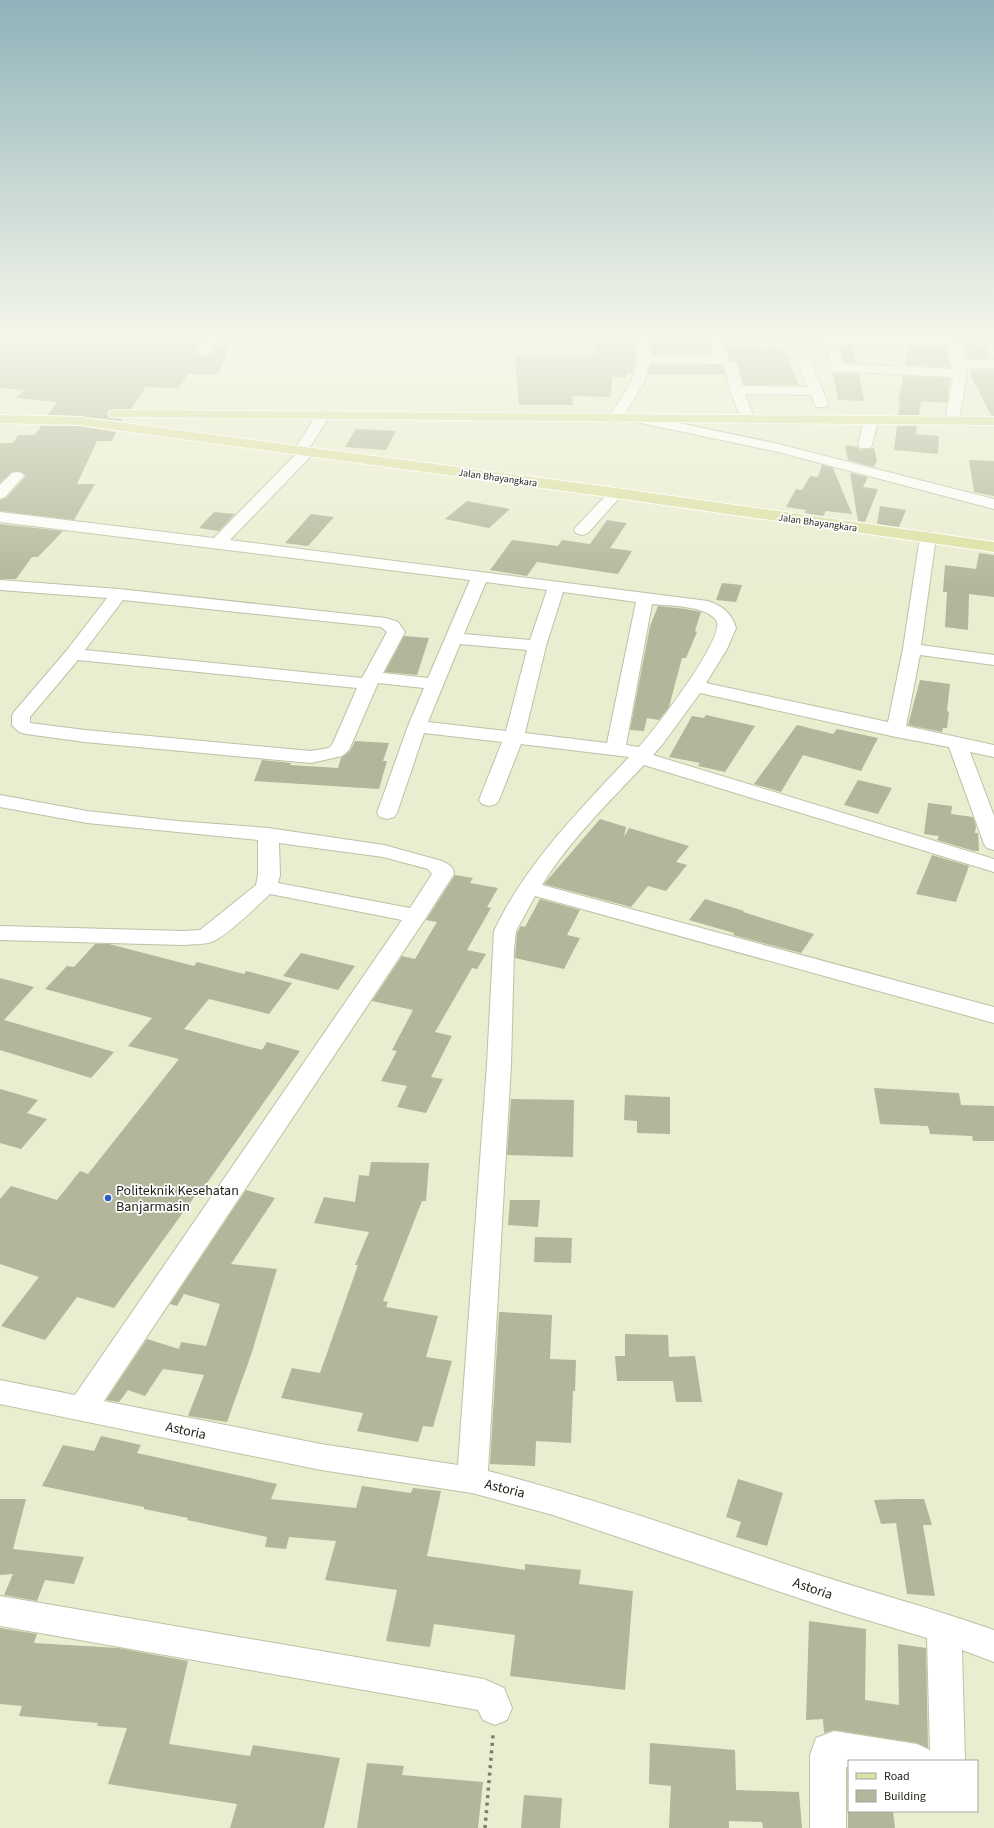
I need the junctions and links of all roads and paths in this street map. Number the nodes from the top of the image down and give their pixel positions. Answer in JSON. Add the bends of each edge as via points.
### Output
{"nodes":[{"id":1,"x":115,"y":420,"type":"edge"},
{"id":2,"x":321,"y":420,"type":"edge"},
{"id":3,"x":656,"y":420,"type":"edge"},
{"id":4,"x":746,"y":420,"type":"edge"},
{"id":5,"x":872,"y":420,"type":"edge"},
{"id":6,"x":897,"y":420,"type":"edge"},
{"id":7,"x":952,"y":421,"type":"joint"},
{"id":8,"x":994,"y":421,"type":"edge"},
{"id":9,"x":709,"y":425,"type":"junction"},
{"id":10,"x":865,"y":445,"type":"dead end"},
{"id":11,"x":304,"y":451,"type":"junction"},
{"id":12,"x":17,"y":476,"type":"dead end"},
{"id":13,"x":616,"y":493,"type":"junction"},
{"id":14,"x":0,"y":494,"type":"edge"},
{"id":15,"x":994,"y":504,"type":"edge"},
{"id":16,"x":0,"y":517,"type":"edge"},
{"id":17,"x":582,"y":530,"type":"dead end"},
{"id":18,"x":928,"y":538,"type":"junction"},
{"id":19,"x":218,"y":543,"type":"junction"},
{"id":20,"x":994,"y":547,"type":"edge"},
{"id":21,"x":480,"y":576,"type":"junction"},
{"id":22,"x":0,"y":585,"type":"edge"},
{"id":23,"x":557,"y":586,"type":"junction"},
{"id":24,"x":119,"y":594,"type":"junction"},
{"id":25,"x":645,"y":598,"type":"junction"},
{"id":26,"x":453,"y":638,"type":"junction"},
{"id":27,"x":537,"y":646,"type":"junction"},
{"id":28,"x":912,"y":649,"type":"junction"},
{"id":29,"x":73,"y":654,"type":"junction"},
{"id":30,"x":994,"y":660,"type":"edge"},
{"id":31,"x":370,"y":681,"type":"junction"},
{"id":32,"x":435,"y":684,"type":"junction"},
{"id":33,"x":695,"y":686,"type":"junction"},
{"id":34,"x":417,"y":726,"type":"junction"},
{"id":35,"x":896,"y":731,"type":"junction"},
{"id":36,"x":514,"y":737,"type":"junction"},
{"id":37,"x":957,"y":743,"type":"junction"},
{"id":38,"x":616,"y":748,"type":"junction"},
{"id":39,"x":994,"y":750,"type":"edge"},
{"id":40,"x":642,"y":756,"type":"junction"},
{"id":41,"x":489,"y":800,"type":"dead end"},
{"id":42,"x":0,"y":801,"type":"edge"},
{"id":43,"x":387,"y":813,"type":"dead end"},
{"id":44,"x":268,"y":834,"type":"junction"},
{"id":45,"x":994,"y":844,"type":"edge"},
{"id":46,"x":994,"y":866,"type":"edge"},
{"id":47,"x":266,"y":887,"type":"junction"},
{"id":48,"x":529,"y":888,"type":"junction"},
{"id":49,"x":416,"y":916,"type":"junction"},
{"id":50,"x":0,"y":933,"type":"edge"},
{"id":51,"x":994,"y":1015,"type":"edge"},
{"id":52,"x":0,"y":1392,"type":"edge"},
{"id":53,"x":83,"y":1408,"type":"junction"},
{"id":54,"x":472,"y":1480,"type":"junction"},
{"id":55,"x":0,"y":1611,"type":"edge"},
{"id":56,"x":944,"y":1628,"type":"junction"},
{"id":57,"x":994,"y":1646,"type":"edge"},
{"id":58,"x":495,"y":1708,"type":"joint"},
{"id":59,"x":910,"y":1760,"type":"edge"},
{"id":60,"x":946,"y":1760,"type":"edge"},
{"id":61,"x":485,"y":1828,"type":"edge"},
{"id":62,"x":828,"y":1828,"type":"edge"}],
"edges":[{"from":1,"to":11,"type":"main road","name":"Jalan Bhayangkara"},
{"from":2,"to":11,"type":"street"},
{"from":3,"to":9,"type":"street"},
{"from":4,"to":9,"type":"main road"},
{"from":5,"to":10,"type":"street"},
{"from":6,"to":7,"type":"main road"},
{"from":7,"to":8,"type":"main road"},
{"from":9,"to":15,"type":"street","via":[[773,445]]},
{"from":11,"to":13,"type":"main road","name":"Jalan Bhayangkara"},
{"from":11,"to":19,"type":"street"},
{"from":12,"to":14,"type":"street"},
{"from":13,"to":17,"type":"street"},
{"from":13,"to":18,"type":"main road","name":"Jalan Bhayangkara"},
{"from":16,"to":19,"type":"street"},
{"from":18,"to":20,"type":"main road","name":"Jalan Bhayangkara"},
{"from":18,"to":28,"type":"street"},
{"from":19,"to":21,"type":"street"},
{"from":21,"to":23,"type":"street"},
{"from":21,"to":26,"type":"street"},
{"from":22,"to":24,"type":"street"},
{"from":23,"to":25,"type":"street"},
{"from":23,"to":27,"type":"street"},
{"from":24,"to":29,"type":"street"},
{"from":24,"to":31,"type":"street","via":[[390,624],[396,632]]},
{"from":25,"to":33,"type":"street","via":[[702,605],[713,609],[725,619],[727,628],[718,649]]},
{"from":25,"to":38,"type":"street"},
{"from":26,"to":27,"type":"street"},
{"from":26,"to":32,"type":"street"},
{"from":27,"to":36,"type":"street"},
{"from":28,"to":30,"type":"street"},
{"from":28,"to":35,"type":"street"},
{"from":29,"to":31,"type":"street"},
{"from":29,"to":31,"type":"street","via":[[21,716],[21,725],[26,728],[71,734],[311,757],[335,752],[342,746]]},
{"from":31,"to":32,"type":"street"},
{"from":32,"to":34,"type":"street"},
{"from":33,"to":35,"type":"street"},
{"from":33,"to":40,"type":"street"},
{"from":34,"to":36,"type":"street"},
{"from":34,"to":43,"type":"street"},
{"from":35,"to":37,"type":"street"},
{"from":36,"to":38,"type":"street"},
{"from":36,"to":41,"type":"street"},
{"from":37,"to":39,"type":"street"},
{"from":37,"to":45,"type":"street"},
{"from":38,"to":40,"type":"street","via":[[636,752]]},
{"from":40,"to":46,"type":"street","via":[[657,763]]},
{"from":40,"to":48,"type":"street","via":[[565,838]]},
{"from":42,"to":44,"type":"street","via":[[87,817]]},
{"from":44,"to":47,"type":"street","via":[[269,875]]},
{"from":44,"to":49,"type":"street","via":[[384,850],[440,867],[443,874]]},
{"from":47,"to":49,"type":"street"},
{"from":47,"to":50,"type":"street","via":[[206,936],[194,938]]},
{"from":48,"to":51,"type":"street"},
{"from":48,"to":54,"type":"street","via":[[505,931],[503,949],[499,1064]]},
{"from":49,"to":53,"type":"street"},
{"from":52,"to":53,"type":"street","name":"Astoria"},
{"from":53,"to":54,"type":"street","name":"Astoria","via":[[321,1457]]},
{"from":54,"to":56,"type":"street","name":"Astoria","via":[[553,1501],[837,1596]]},
{"from":55,"to":58,"type":"street","via":[[484,1695],[494,1701]]},
{"from":56,"to":57,"type":"street","name":"Astoria"},
{"from":56,"to":60,"type":"street"},
{"from":58,"to":61,"type":"path"},
{"from":59,"to":62,"type":"street","via":[[834,1748],[829,1750]]}]}
